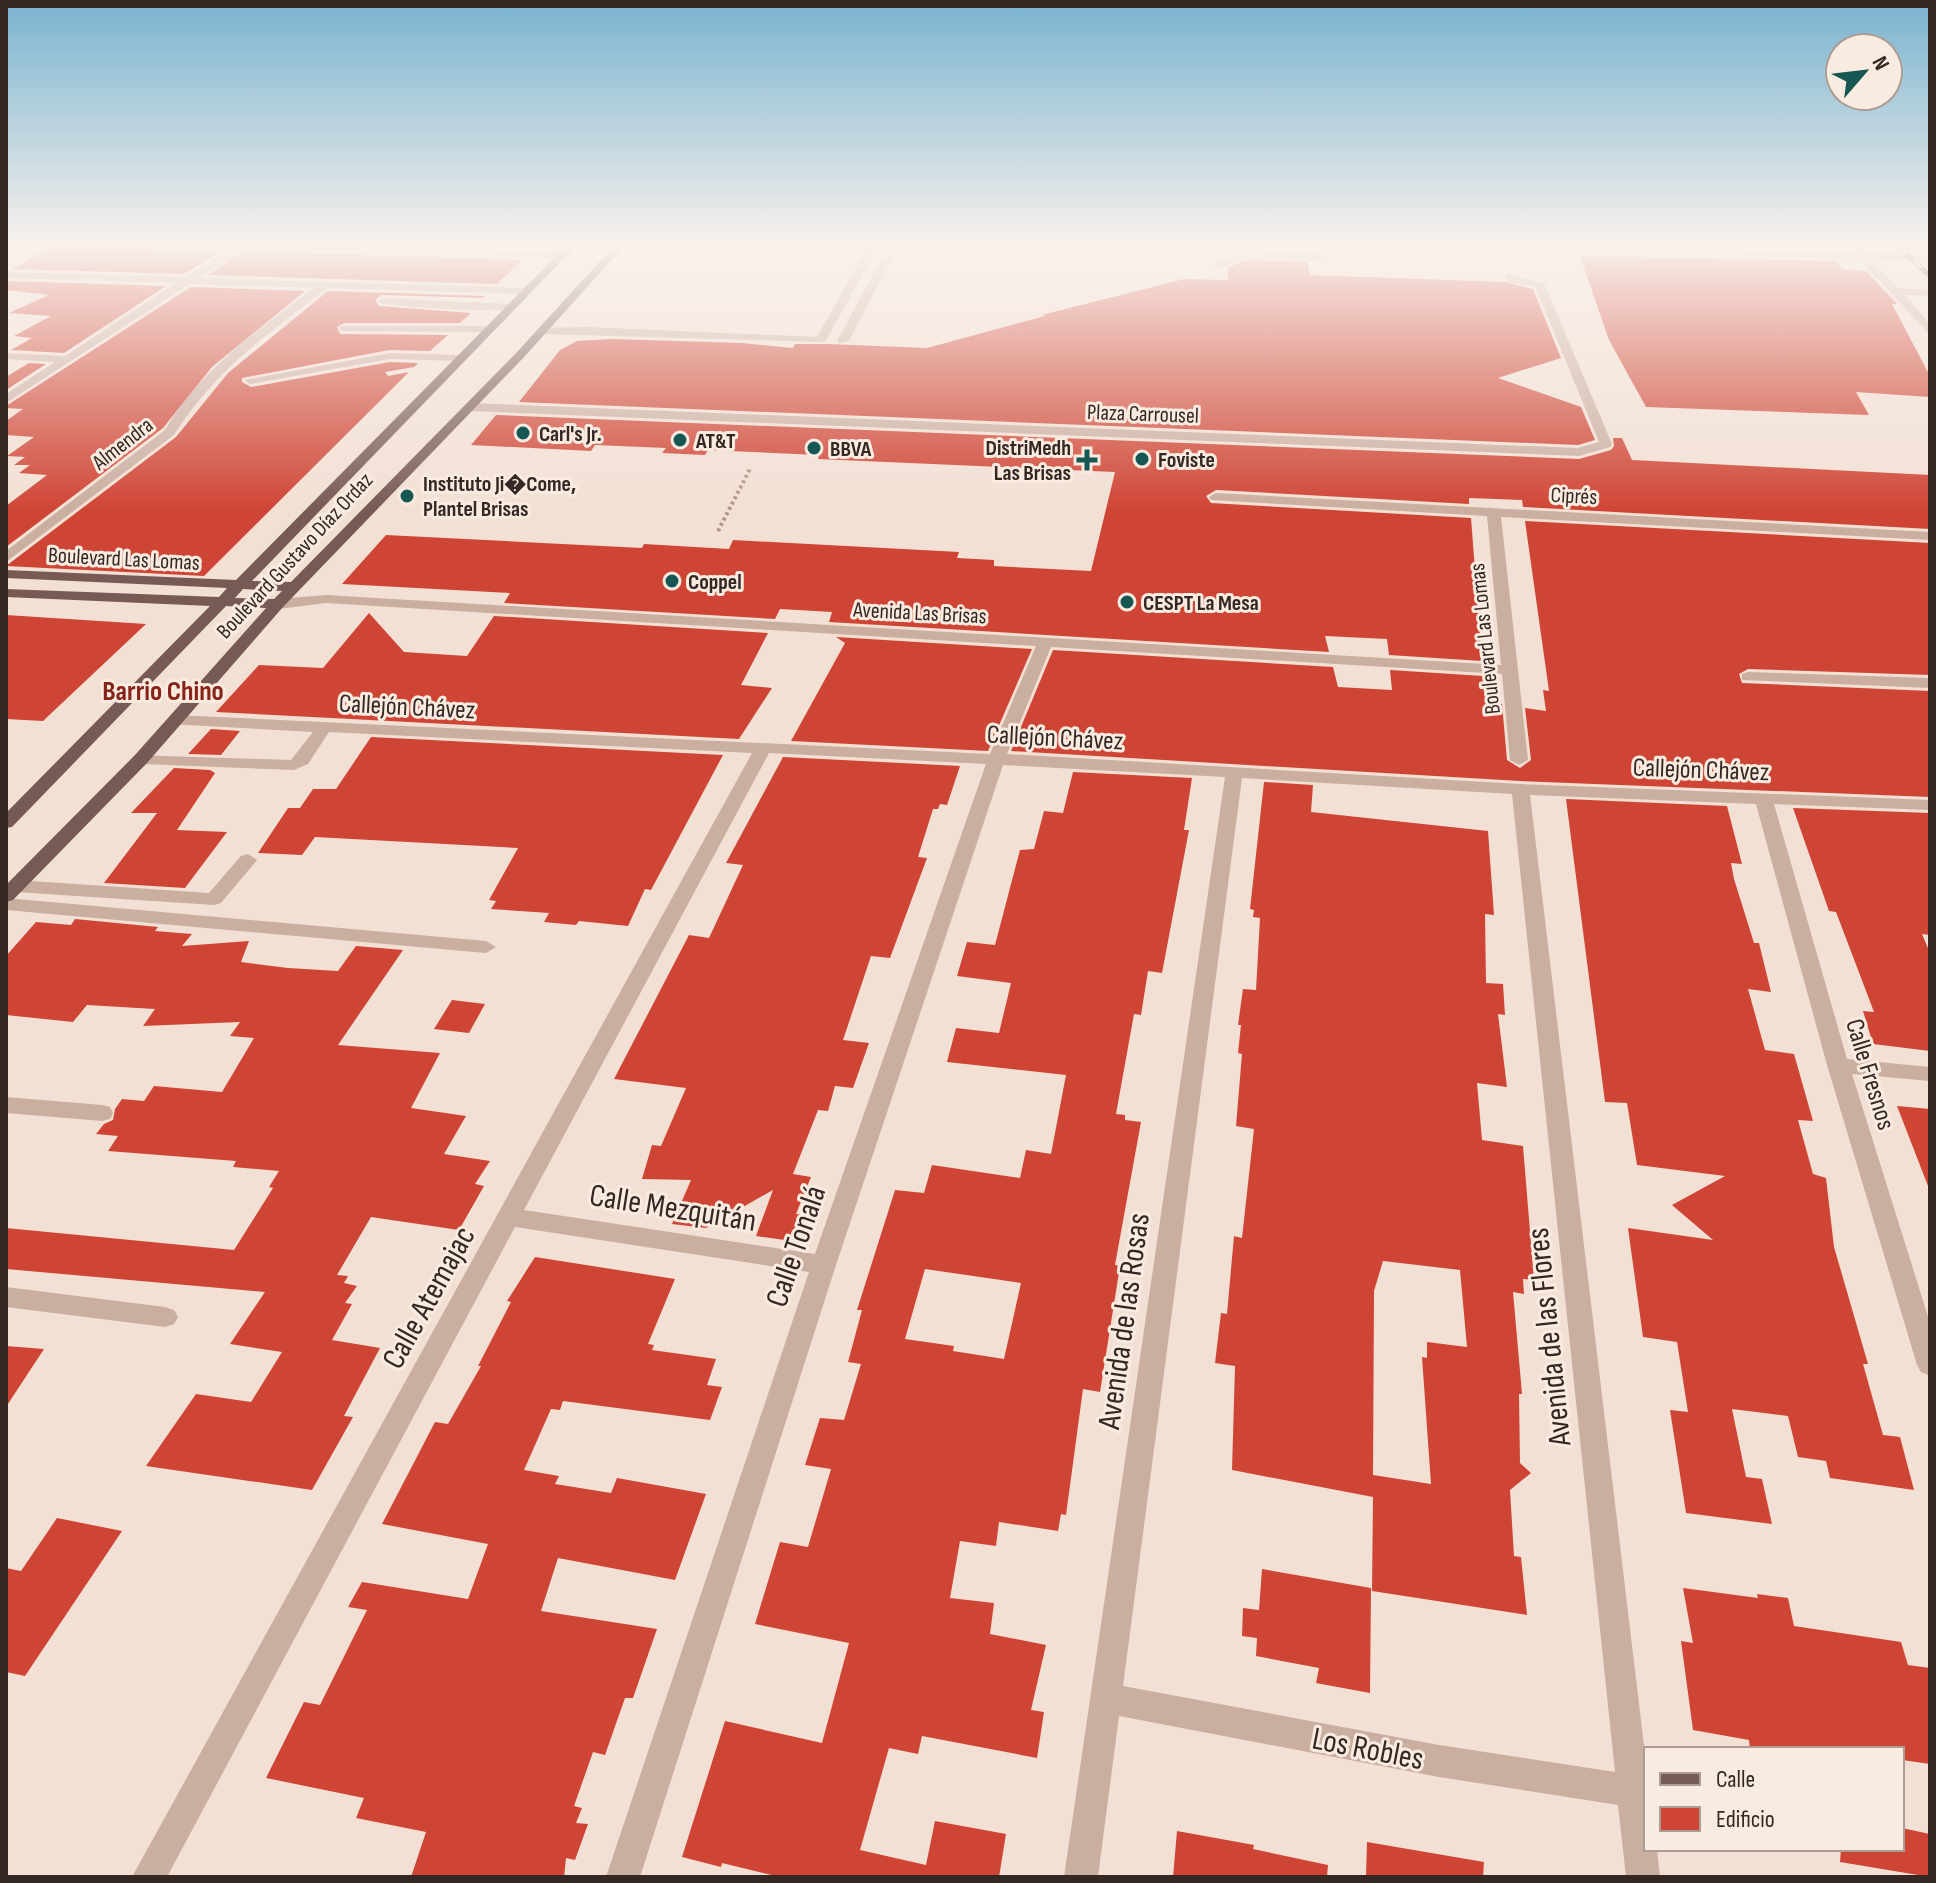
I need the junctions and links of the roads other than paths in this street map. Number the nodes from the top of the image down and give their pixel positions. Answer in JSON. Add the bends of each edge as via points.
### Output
{"nodes":[{"id":1,"x":102,"y":335,"type":"edge"},
{"id":2,"x":260,"y":335,"type":"edge"},
{"id":3,"x":484,"y":335,"type":"edge"},
{"id":4,"x":537,"y":335,"type":"edge"},
{"id":5,"x":701,"y":335,"type":"edge"},
{"id":6,"x":824,"y":335,"type":"edge"},
{"id":7,"x":846,"y":335,"type":"edge"},
{"id":8,"x":1561,"y":335,"type":"edge"},
{"id":9,"x":843,"y":341,"type":"dead end"},
{"id":10,"x":6,"y":356,"type":"edge"},
{"id":11,"x":462,"y":358,"type":"junction"},
{"id":12,"x":66,"y":359,"type":"junction"},
{"id":13,"x":250,"y":380,"type":"dead end"},
{"id":14,"x":6,"y":399,"type":"edge"},
{"id":15,"x":470,"y":407,"type":"junction"},
{"id":16,"x":1216,"y":497,"type":"dead end"},
{"id":17,"x":1494,"y":513,"type":"junction"},
{"id":18,"x":1930,"y":536,"type":"edge"},
{"id":19,"x":6,"y":558,"type":"edge"},
{"id":20,"x":6,"y":574,"type":"edge"},
{"id":21,"x":239,"y":585,"type":"junction"},
{"id":22,"x":294,"y":587,"type":"junction"},
{"id":23,"x":6,"y":593,"type":"edge"},
{"id":24,"x":326,"y":599,"type":"junction"},
{"id":25,"x":222,"y":604,"type":"junction"},
{"id":26,"x":278,"y":604,"type":"junction"},
{"id":27,"x":1046,"y":641,"type":"junction"},
{"id":28,"x":1511,"y":670,"type":"junction"},
{"id":29,"x":1748,"y":677,"type":"dead end"},
{"id":30,"x":1930,"y":683,"type":"edge"},
{"id":31,"x":176,"y":720,"type":"junction"},
{"id":32,"x":324,"y":728,"type":"junction"},
{"id":33,"x":763,"y":748,"type":"junction"},
{"id":34,"x":141,"y":759,"type":"junction"},
{"id":35,"x":996,"y":759,"type":"junction"},
{"id":36,"x":1519,"y":760,"type":"dead end"},
{"id":37,"x":1234,"y":774,"type":"junction"},
{"id":38,"x":1520,"y":789,"type":"junction"},
{"id":39,"x":1763,"y":798,"type":"junction"},
{"id":40,"x":1930,"y":805,"type":"edge"},
{"id":41,"x":6,"y":823,"type":"edge"},
{"id":42,"x":248,"y":860,"type":"dead end"},
{"id":43,"x":11,"y":891,"type":"edge"},
{"id":44,"x":6,"y":904,"type":"edge"},
{"id":45,"x":486,"y":947,"type":"dead end"},
{"id":46,"x":1838,"y":1065,"type":"junction"},
{"id":47,"x":1930,"y":1074,"type":"edge"},
{"id":48,"x":6,"y":1105,"type":"edge"},
{"id":49,"x":102,"y":1113,"type":"dead end"},
{"id":50,"x":511,"y":1217,"type":"junction"},
{"id":51,"x":824,"y":1265,"type":"junction"},
{"id":52,"x":6,"y":1297,"type":"edge"},
{"id":53,"x":165,"y":1317,"type":"dead end"},
{"id":54,"x":1930,"y":1365,"type":"edge"},
{"id":55,"x":1105,"y":1698,"type":"junction"},
{"id":56,"x":1633,"y":1791,"type":"junction"},
{"id":57,"x":149,"y":1877,"type":"edge"},
{"id":58,"x":623,"y":1877,"type":"edge"},
{"id":59,"x":1081,"y":1877,"type":"edge"},
{"id":60,"x":1643,"y":1877,"type":"edge"}],
"edges":[{"from":1,"to":12,"type":"street"},
{"from":2,"to":19,"type":"street","name":"Almendra","via":[[206,377],[170,432]]},
{"from":3,"to":11,"type":"main road","name":"Boulevard Gustavo Díaz Ordaz"},
{"from":4,"to":15,"type":"main road","name":"Boulevard Gustavo Díaz Ordaz"},
{"from":5,"to":6,"type":"street","via":[[821,340]]},
{"from":7,"to":9,"type":"street"},
{"from":8,"to":15,"type":"street","name":"Plaza Carrousel","via":[[1606,444],[1579,452]]},
{"from":10,"to":12,"type":"street"},
{"from":11,"to":13,"type":"street","via":[[390,356]]},
{"from":11,"to":21,"type":"main road","name":"Boulevard Gustavo Díaz Ordaz"},
{"from":12,"to":14,"type":"street"},
{"from":15,"to":22,"type":"main road","name":"Boulevard Gustavo Díaz Ordaz"},
{"from":16,"to":17,"type":"street","name":"Ciprés"},
{"from":17,"to":18,"type":"street","name":"Ciprés"},
{"from":17,"to":28,"type":"street","name":"Boulevard Las Lomas"},
{"from":20,"to":21,"type":"main road","name":"Boulevard Las Lomas"},
{"from":21,"to":22,"type":"main road","name":"Boulevard Las Lomas"},
{"from":21,"to":25,"type":"main road","name":"Boulevard Gustavo Díaz Ordaz"},
{"from":22,"to":24,"type":"street","name":"Avenida Las Brisas"},
{"from":22,"to":26,"type":"main road","name":"Boulevard Gustavo Díaz Ordaz"},
{"from":23,"to":25,"type":"main road","name":"Boulevard Las Lomas"},
{"from":24,"to":26,"type":"street","name":"Avenida Las Brisas"},
{"from":24,"to":27,"type":"street","name":"Avenida Las Brisas"},
{"from":25,"to":26,"type":"main road","name":"Boulevard Las Lomas"},
{"from":25,"to":41,"type":"main road","name":"Boulevard Gustavo Díaz Ordaz"},
{"from":26,"to":31,"type":"main road","name":"Boulevard Gustavo Díaz Ordaz"},
{"from":27,"to":28,"type":"street","name":"Avenida Las Brisas"},
{"from":27,"to":35,"type":"street","name":"Calle Tonalá"},
{"from":28,"to":36,"type":"street","name":"Boulevard Las Lomas"},
{"from":29,"to":30,"type":"street"},
{"from":31,"to":32,"type":"street","name":"Callejón Chávez"},
{"from":31,"to":34,"type":"main road","name":"Boulevard Gustavo Díaz Ordaz"},
{"from":32,"to":33,"type":"street","name":"Callejón Chávez"},
{"from":32,"to":34,"type":"street","via":[[294,765]]},
{"from":33,"to":35,"type":"street","name":"Callejón Chávez"},
{"from":33,"to":50,"type":"street","name":"Calle Atemajac"},
{"from":34,"to":43,"type":"main road","name":"Boulevard Gustavo Díaz Ordaz"},
{"from":35,"to":37,"type":"street","name":"Callejón Chávez"},
{"from":35,"to":51,"type":"street","name":"Calle Tonalá"},
{"from":37,"to":38,"type":"street","name":"Callejón Chávez"},
{"from":37,"to":55,"type":"street","name":"Avenida de las Rosas"},
{"from":38,"to":39,"type":"street","name":"Callejón Chávez"},
{"from":38,"to":56,"type":"street","name":"Avenida de las Flores"},
{"from":39,"to":40,"type":"street","name":"Callejón Chávez"},
{"from":39,"to":46,"type":"street","name":"Calle Fresnos"},
{"from":42,"to":43,"type":"street","via":[[214,899]]},
{"from":44,"to":45,"type":"street"},
{"from":46,"to":47,"type":"street"},
{"from":46,"to":54,"type":"street","name":"Calle Fresnos"},
{"from":48,"to":49,"type":"street"},
{"from":50,"to":51,"type":"street","name":"Calle Mezquitán"},
{"from":50,"to":57,"type":"street","name":"Calle Atemajac"},
{"from":51,"to":58,"type":"street","name":"Calle Tonalá"},
{"from":52,"to":53,"type":"street"},
{"from":55,"to":56,"type":"street","name":"Los Robles","via":[[1439,1761]]},
{"from":55,"to":59,"type":"street","name":"Avenida de las Rosas"},
{"from":56,"to":60,"type":"street","name":"Avenida de las Flores"}]}
